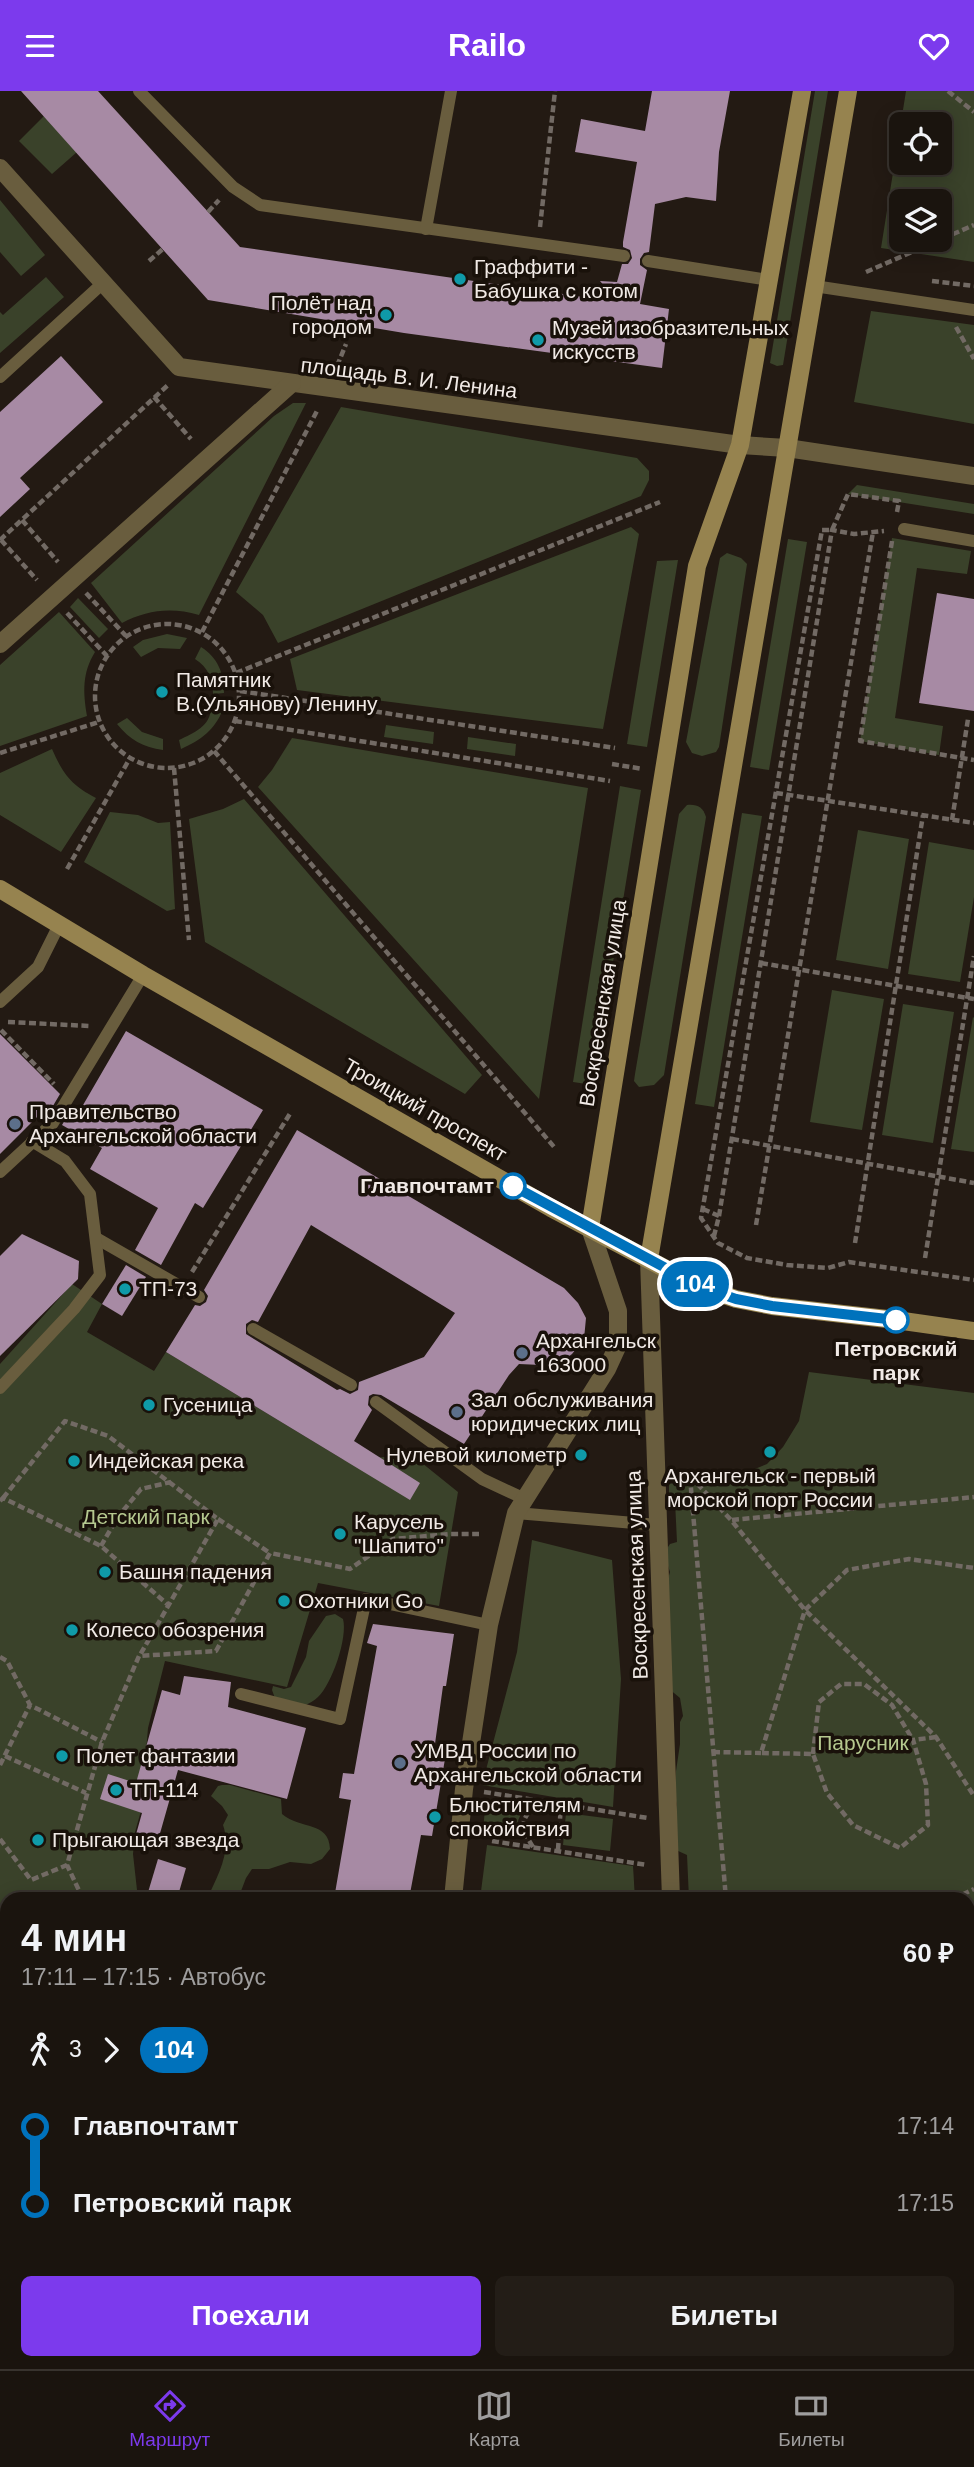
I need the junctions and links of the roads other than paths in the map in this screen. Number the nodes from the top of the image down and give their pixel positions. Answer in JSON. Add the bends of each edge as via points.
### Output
{"nodes":[{"id":1,"x":139,"y":91,"type":"edge"},
{"id":2,"x":451,"y":91,"type":"edge"},
{"id":3,"x":802,"y":91,"type":"edge"},
{"id":4,"x":848,"y":91,"type":"edge"},
{"id":5,"x":0,"y":168,"type":"edge"},
{"id":6,"x":426,"y":229,"type":"junction"},
{"id":7,"x":624,"y":256,"type":"dead end"},
{"id":8,"x":648,"y":261,"type":"dead end"},
{"id":9,"x":769,"y":280,"type":"junction"},
{"id":10,"x":103,"y":283,"type":"junction"},
{"id":11,"x":814,"y":286,"type":"junction"},
{"id":12,"x":974,"y":310,"type":"edge"},
{"id":13,"x":0,"y":377,"type":"edge"},
{"id":14,"x":292,"y":383,"type":"junction"},
{"id":15,"x":740,"y":445,"type":"junction"},
{"id":16,"x":787,"y":448,"type":"junction"},
{"id":17,"x":974,"y":476,"type":"edge"},
{"id":18,"x":899,"y":529,"type":"road end"},
{"id":19,"x":974,"y":541,"type":"edge"},
{"id":20,"x":0,"y":644,"type":"edge"},
{"id":21,"x":0,"y":890,"type":"edge"},
{"id":22,"x":59,"y":925,"type":"junction"},
{"id":23,"x":143,"y":975,"type":"junction"},
{"id":24,"x":0,"y":1002,"type":"edge"},
{"id":25,"x":32,"y":1141,"type":"junction"},
{"id":26,"x":0,"y":1172,"type":"edge"},
{"id":27,"x":590,"y":1228,"type":"junction"},
{"id":28,"x":96,"y":1238,"type":"junction"},
{"id":29,"x":649,"y":1259,"type":"junction"},
{"id":30,"x":199,"y":1297,"type":"dead end"},
{"id":31,"x":253,"y":1329,"type":"dead end"},
{"id":32,"x":974,"y":1331,"type":"edge"},
{"id":33,"x":351,"y":1385,"type":"dead end"},
{"id":34,"x":0,"y":1388,"type":"edge"},
{"id":35,"x":376,"y":1402,"type":"dead end"},
{"id":36,"x":521,"y":1506,"type":"junction"},
{"id":37,"x":658,"y":1525,"type":"junction"},
{"id":38,"x":489,"y":1625,"type":"junction"},
{"id":39,"x":240,"y":1694,"type":"dead end"},
{"id":40,"x":454,"y":1892,"type":"edge"},
{"id":41,"x":671,"y":1892,"type":"edge"}],
"edges":[{"from":1,"to":6,"type":"lane","via":[[233,187],[260,205]]},
{"from":2,"to":6,"type":"lane"},
{"from":3,"to":9,"type":"main road","name":"Воскресенская улица"},
{"from":4,"to":11,"type":"main road","name":"Воскресенская улица"},
{"from":5,"to":10,"type":"street"},
{"from":6,"to":7,"type":"lane"},
{"from":8,"to":9,"type":"lane"},
{"from":9,"to":15,"type":"main road","name":"Воскресенская улица"},
{"from":10,"to":13,"type":"lane"},
{"from":10,"to":14,"type":"street","via":[[179,367]]},
{"from":11,"to":12,"type":"lane"},
{"from":11,"to":16,"type":"main road","name":"Воскресенская улица"},
{"from":14,"to":15,"type":"street","name":"площадь В. И. Ленина"},
{"from":14,"to":20,"type":"street","name":"площадь В. И. Ленина"},
{"from":15,"to":16,"type":"street","name":"площадь В. И. Ленина"},
{"from":15,"to":27,"type":"main road","name":"Воскресенская улица","via":[[697,566]]},
{"from":16,"to":17,"type":"street","name":"площадь В. И. Ленина"},
{"from":16,"to":29,"type":"main road","name":"Воскресенская улица"},
{"from":18,"to":19,"type":"lane"},
{"from":21,"to":22,"type":"main road","name":"Троицкий проспект"},
{"from":22,"to":23,"type":"main road","name":"Троицкий проспект"},
{"from":22,"to":24,"type":"lane","via":[[38,967]]},
{"from":23,"to":25,"type":"lane","via":[[53,1123]]},
{"from":23,"to":27,"type":"main road","name":"Троицкий проспект"},
{"from":25,"to":26,"type":"lane"},
{"from":25,"to":28,"type":"lane","via":[[65,1161],[90,1194]]},
{"from":27,"to":29,"type":"main road","name":"Троицкий проспект"},
{"from":27,"to":36,"type":"street","name":"Воскресенская улица","via":[[618,1311],[618,1345]]},
{"from":28,"to":30,"type":"lane"},
{"from":28,"to":34,"type":"lane","via":[[100,1275]]},
{"from":29,"to":32,"type":"main road","name":"Троицкий проспект","via":[[701,1287],[736,1299]]},
{"from":29,"to":37,"type":"street","name":"Воскресенская улица"},
{"from":31,"to":33,"type":"lane"},
{"from":35,"to":36,"type":"lane"},
{"from":36,"to":37,"type":"lane"},
{"from":36,"to":38,"type":"street","name":"Воскресенская улица"},
{"from":37,"to":41,"type":"street","name":"Воскресенская улица"},
{"from":38,"to":39,"type":"lane","via":[[366,1599],[340,1720]]},
{"from":38,"to":40,"type":"street","name":"Воскресенская улица"}]}
